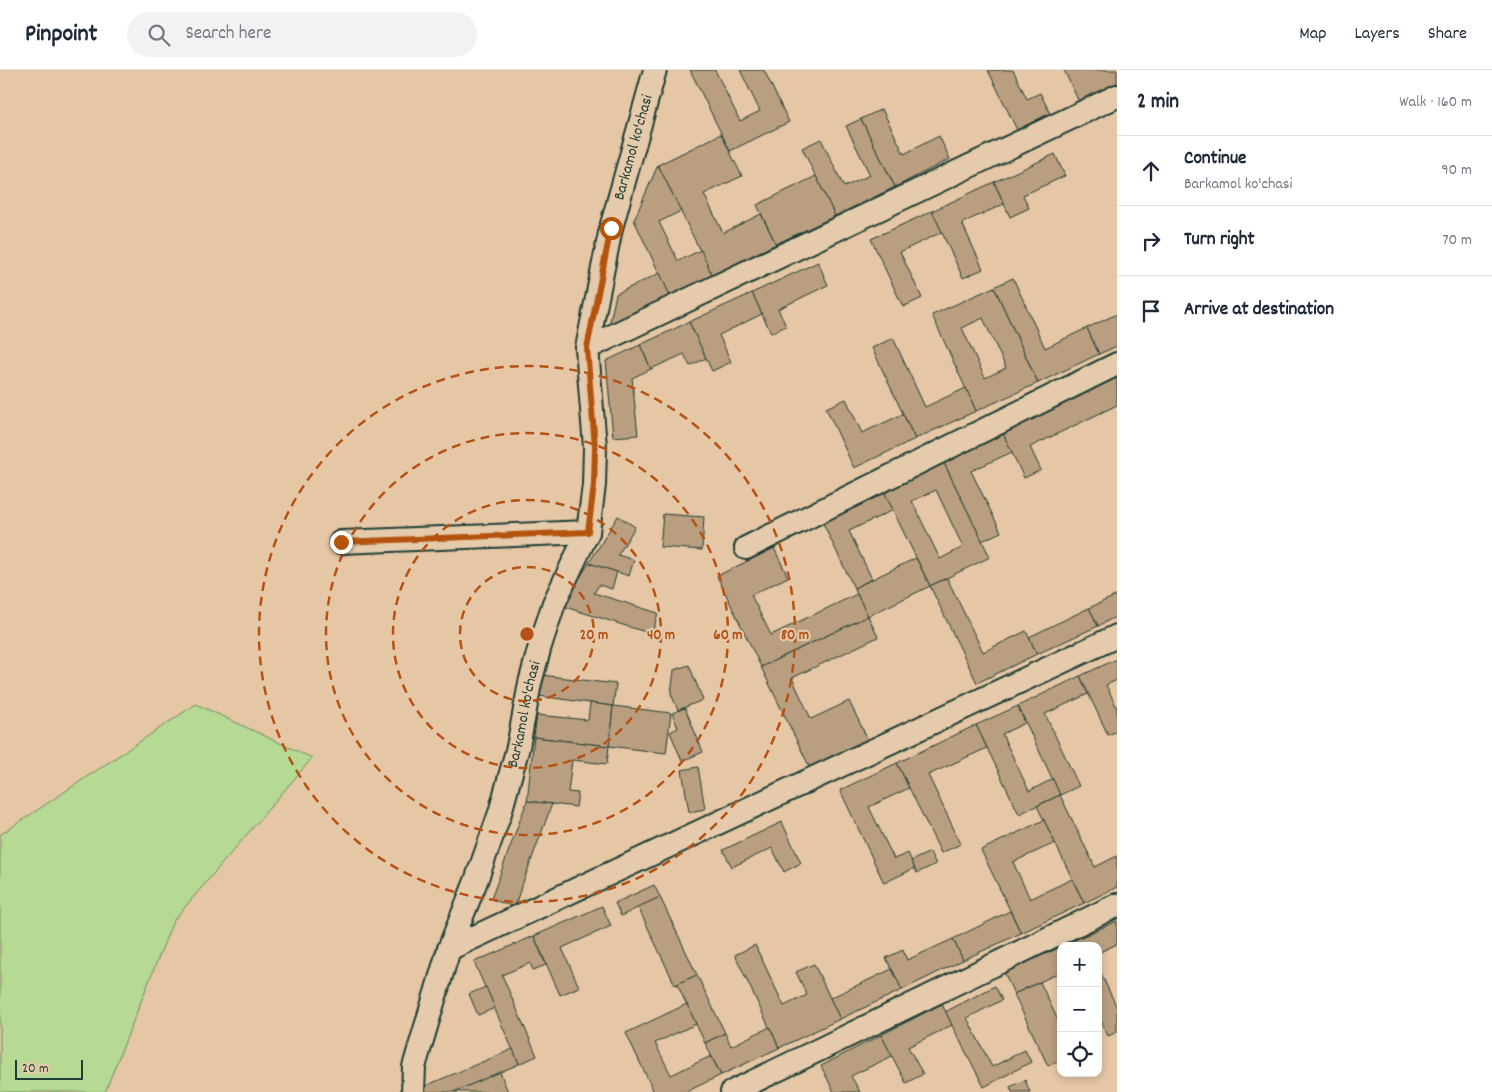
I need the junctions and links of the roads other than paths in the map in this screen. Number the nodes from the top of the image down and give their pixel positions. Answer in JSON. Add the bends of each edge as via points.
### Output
{"nodes":[{"id":1,"x":655,"y":70,"type":"edge"},
{"id":2,"x":1117,"y":96,"type":"edge"},
{"id":3,"x":587,"y":348,"type":"junction"},
{"id":4,"x":1117,"y":364,"type":"edge"},
{"id":5,"x":588,"y":532,"type":"junction"},
{"id":6,"x":341,"y":542,"type":"dead end"},
{"id":7,"x":746,"y":548,"type":"dead end"},
{"id":8,"x":1117,"y":636,"type":"edge"},
{"id":9,"x":1117,"y":905,"type":"edge"},
{"id":10,"x":449,"y":949,"type":"junction"},
{"id":11,"x":412,"y":1092,"type":"edge"},
{"id":12,"x":732,"y":1092,"type":"edge"}],
"edges":[{"from":1,"to":3,"type":"street","name":"Barkamol ko'chasi","via":[[611,228]]},
{"from":2,"to":3,"type":"street"},
{"from":3,"to":5,"type":"street","name":"Barkamol ko'chasi","via":[[595,447]]},
{"from":4,"to":7,"type":"street"},
{"from":5,"to":6,"type":"street"},
{"from":5,"to":10,"type":"street","name":"Barkamol ko'chasi","via":[[554,603],[530,683],[518,747],[500,813]]},
{"from":8,"to":10,"type":"street"},
{"from":9,"to":12,"type":"street"},
{"from":10,"to":11,"type":"street","name":"Barkamol ko'chasi","via":[[414,1067]]}]}
